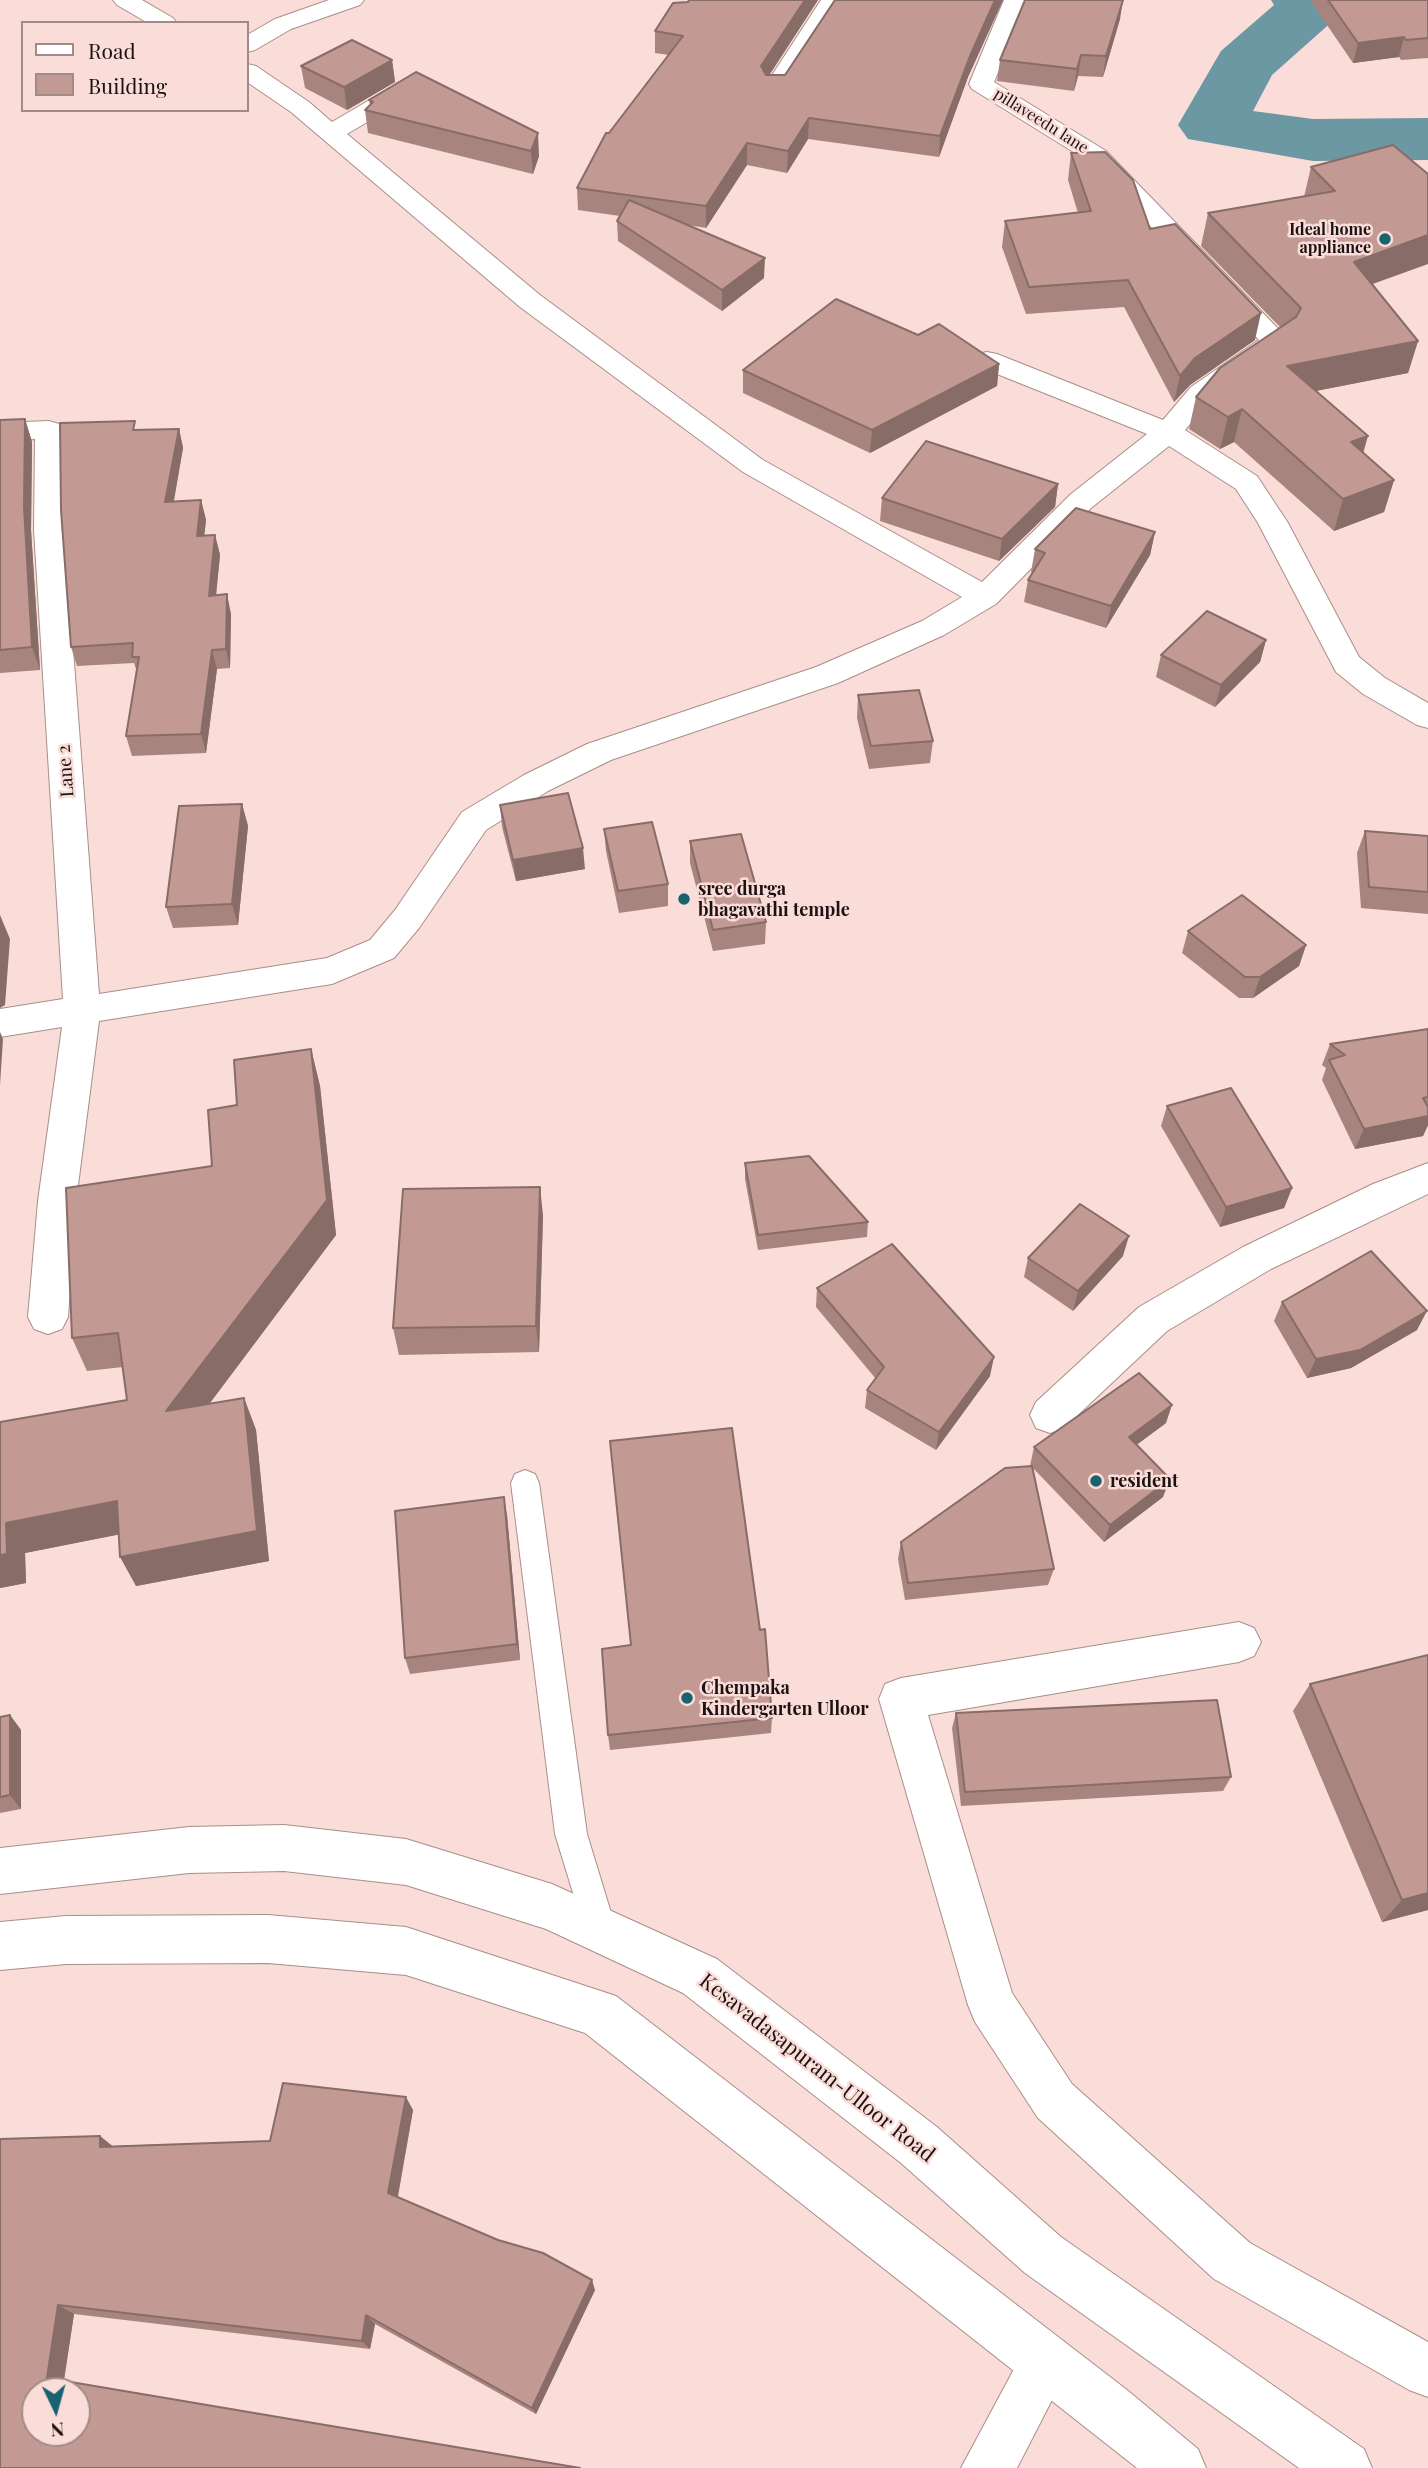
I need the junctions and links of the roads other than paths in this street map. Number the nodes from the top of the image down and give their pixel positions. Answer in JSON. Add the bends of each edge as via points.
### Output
{"nodes":[{"id":1,"x":125,"y":0,"type":"edge"},
{"id":2,"x":352,"y":0,"type":"edge"},
{"id":3,"x":833,"y":0,"type":"edge"},
{"id":4,"x":1016,"y":0,"type":"edge"},
{"id":5,"x":162,"y":21,"type":"edge"},
{"id":6,"x":248,"y":44,"type":"edge"},
{"id":7,"x":248,"y":72,"type":"edge"},
{"id":8,"x":413,"y":85,"type":"edge"},
{"id":9,"x":775,"y":89,"type":"edge"},
{"id":10,"x":331,"y":133,"type":"junction"},
{"id":11,"x":987,"y":360,"type":"edge"},
{"id":12,"x":0,"y":432,"type":"edge"},
{"id":13,"x":1168,"y":432,"type":"junction"},
{"id":14,"x":985,"y":597,"type":"junction"},
{"id":15,"x":1428,"y":717,"type":"edge"},
{"id":16,"x":82,"y":1011,"type":"junction"},
{"id":17,"x":0,"y":1023,"type":"edge"},
{"id":18,"x":1428,"y":1178,"type":"edge"},
{"id":19,"x":48,"y":1317,"type":"dead end"},
{"id":20,"x":1050,"y":1415,"type":"dead end"},
{"id":21,"x":525,"y":1483,"type":"dead end"},
{"id":22,"x":1239,"y":1642,"type":"dead end"},
{"id":23,"x":0,"y":1871,"type":"edge"},
{"id":24,"x":600,"y":1929,"type":"junction"},
{"id":25,"x":0,"y":1946,"type":"edge"},
{"id":26,"x":1046,"y":2361,"type":"junction"},
{"id":27,"x":1428,"y":2371,"type":"edge"},
{"id":28,"x":988,"y":2468,"type":"edge"},
{"id":29,"x":1179,"y":2468,"type":"edge"},
{"id":30,"x":1345,"y":2468,"type":"edge"}],
"edges":[{"from":1,"to":5,"type":"street"},
{"from":2,"to":6,"type":"street","via":[[283,24]]},
{"from":3,"to":9,"type":"street"},
{"from":4,"to":13,"type":"street","name":"pillaveedu lane","via":[[981,85],[1097,156],[1276,341],[1201,393]]},
{"from":7,"to":10,"type":"street"},
{"from":8,"to":10,"type":"street"},
{"from":10,"to":14,"type":"street","via":[[530,301],[753,466]]},
{"from":11,"to":13,"type":"street"},
{"from":12,"to":16,"type":"street","name":"Lane 2","via":[[49,430],[49,530]]},
{"from":13,"to":14,"type":"street","via":[[1081,501]]},
{"from":13,"to":15,"type":"street","via":[[1247,483],[1347,664],[1374,686]]},
{"from":14,"to":16,"type":"street","via":[[933,628],[827,675],[599,752],[536,783],[474,821],[382,949],[332,971]]},
{"from":16,"to":17,"type":"street"},
{"from":16,"to":19,"type":"street","name":"Lane 2","via":[[57,1201]]},
{"from":18,"to":20,"type":"street","via":[[1257,1258],[1153,1319]]},
{"from":21,"to":24,"type":"lane","via":[[572,1834]]},
{"from":22,"to":27,"type":"street","via":[[901,1699],[992,2005],[1055,2101],[1232,2261]]},
{"from":23,"to":24,"type":"street","name":"Kesavadasapuram-Ulloor Road","via":[[189,1850],[284,1848],[407,1862],[552,1907]]},
{"from":24,"to":30,"type":"street","name":"Kesavadasapuram-Ulloor Road","via":[[700,1976],[919,2145],[1043,2255]]},
{"from":25,"to":26,"type":"street","via":[[66,1940],[268,1939],[406,1951],[599,2013]]},
{"from":26,"to":28,"type":"street"},
{"from":26,"to":29,"type":"street"}]}
